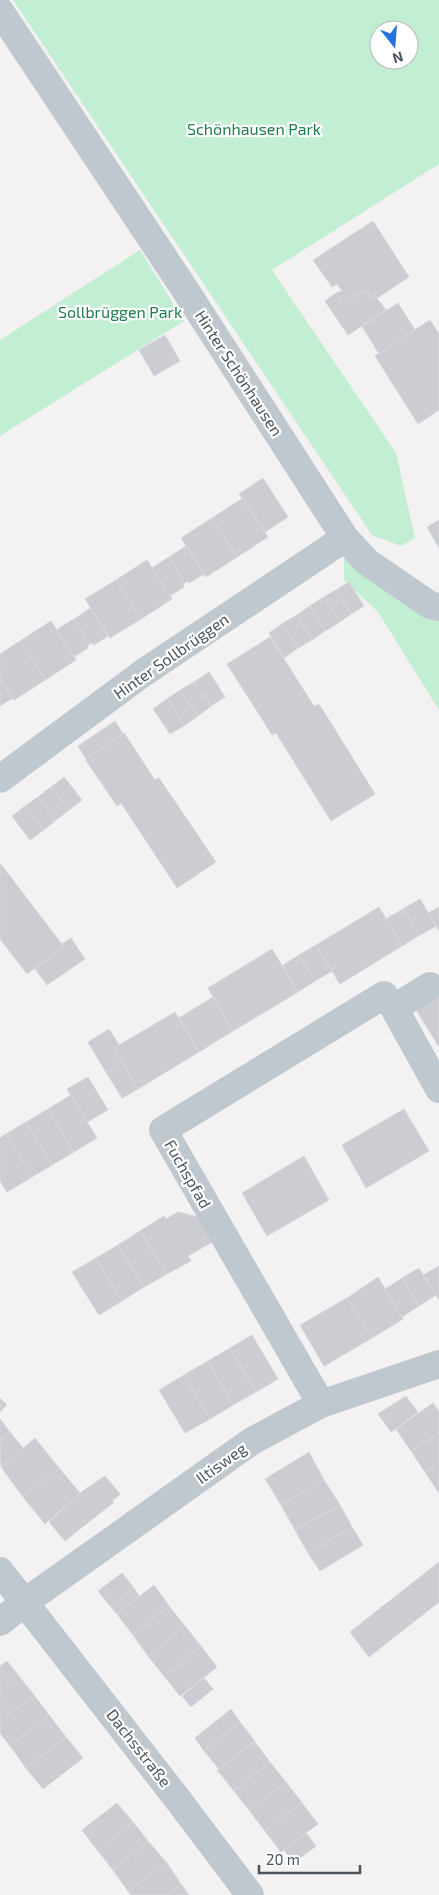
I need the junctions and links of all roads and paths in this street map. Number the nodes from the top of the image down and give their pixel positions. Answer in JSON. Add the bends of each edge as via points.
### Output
{"nodes":[{"id":1,"x":0,"y":11,"type":"edge"},
{"id":2,"x":345,"y":538,"type":"junction"},
{"id":3,"x":439,"y":607,"type":"edge"},
{"id":4,"x":0,"y":779,"type":"edge"},
{"id":5,"x":430,"y":986,"type":"dead end"},
{"id":6,"x":394,"y":1008,"type":"junction"},
{"id":7,"x":439,"y":1090,"type":"edge"},
{"id":8,"x":439,"y":1364,"type":"edge"},
{"id":9,"x":321,"y":1404,"type":"junction"},
{"id":10,"x":0,"y":1571,"type":"edge"},
{"id":11,"x":25,"y":1602,"type":"junction"},
{"id":12,"x":0,"y":1622,"type":"edge"},
{"id":13,"x":250,"y":1895,"type":"edge"}],
"edges":[{"from":1,"to":2,"type":"street","name":"Hinter Schönhausen"},
{"from":2,"to":3,"type":"street","name":"Hinter Schönhausen","via":[[367,562],[430,605]]},
{"from":2,"to":4,"type":"street","name":"Hinter Sollbrüggen","via":[[143,674]]},
{"from":5,"to":6,"type":"street"},
{"from":6,"to":7,"type":"street"},
{"from":6,"to":9,"type":"street","name":"Fuchspfad","via":[[384,995],[162,1130]]},
{"from":8,"to":9,"type":"street","name":"Iltisweg"},
{"from":9,"to":11,"type":"street","name":"Iltisweg","via":[[252,1441]]},
{"from":10,"to":11,"type":"street","name":"Dachsstraße"},
{"from":11,"to":12,"type":"street"},
{"from":11,"to":13,"type":"street","name":"Dachsstraße"}]}
